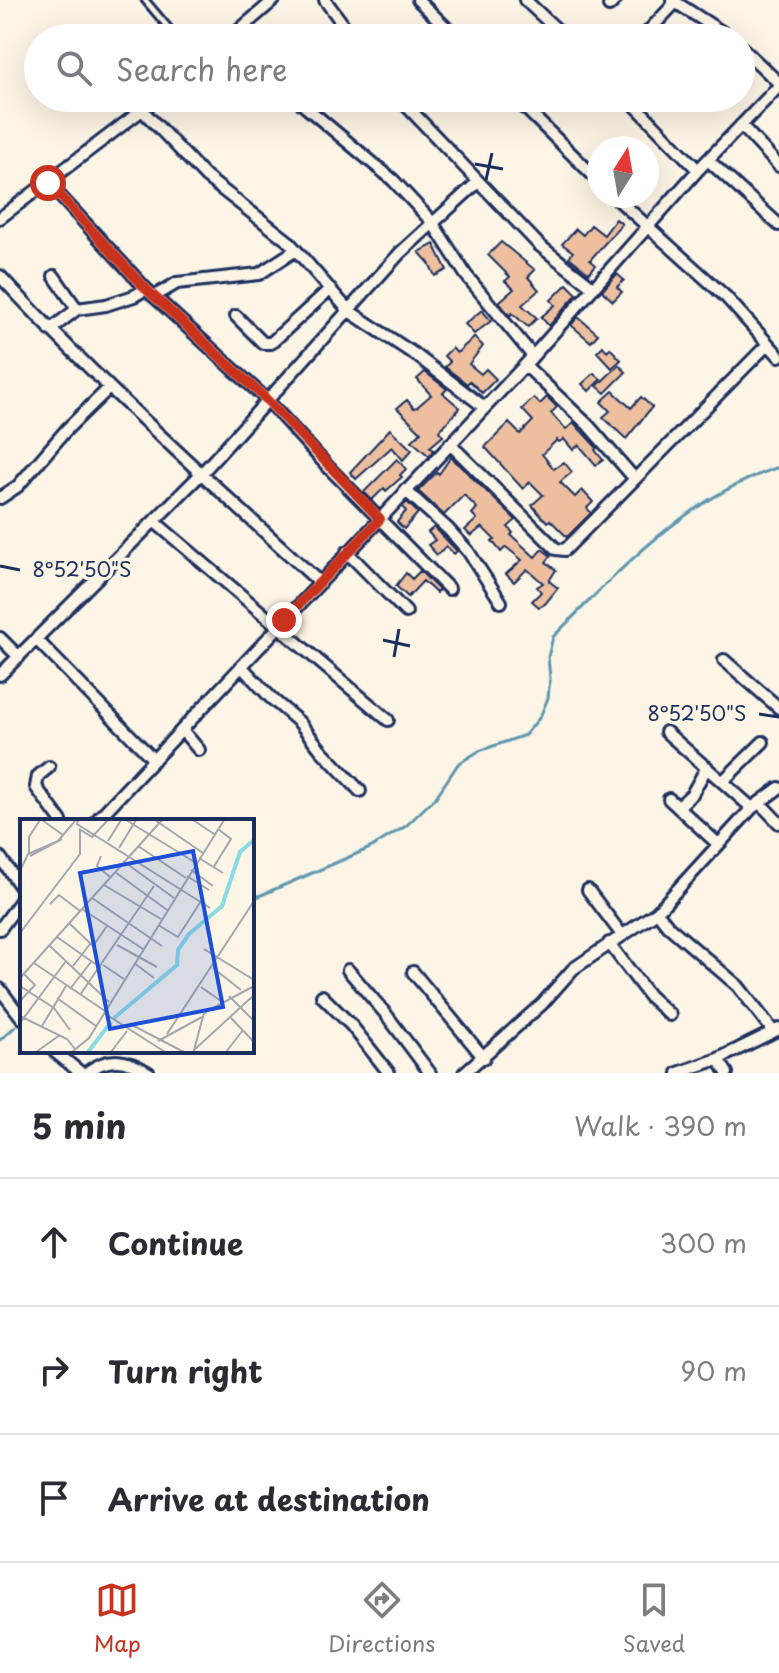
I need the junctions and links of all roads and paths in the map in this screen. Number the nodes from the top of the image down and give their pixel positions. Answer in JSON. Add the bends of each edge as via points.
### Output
{"nodes":[{"id":1,"x":145,"y":0,"type":"edge"},
{"id":2,"x":274,"y":0,"type":"edge"},
{"id":3,"x":325,"y":0,"type":"edge"},
{"id":4,"x":418,"y":0,"type":"edge"},
{"id":5,"x":525,"y":0,"type":"edge"},
{"id":6,"x":674,"y":2,"type":"edge"},
{"id":7,"x":165,"y":24,"type":"edge"},
{"id":8,"x":247,"y":24,"type":"edge"},
{"id":9,"x":343,"y":24,"type":"edge"},
{"id":10,"x":443,"y":24,"type":"edge"},
{"id":11,"x":551,"y":24,"type":"edge"},
{"id":12,"x":654,"y":24,"type":"edge"},
{"id":13,"x":709,"y":24,"type":"edge"},
{"id":14,"x":755,"y":61,"type":"edge"},
{"id":15,"x":779,"y":84,"type":"edge"},
{"id":16,"x":755,"y":110,"type":"edge"},
{"id":17,"x":142,"y":112,"type":"edge"},
{"id":18,"x":144,"y":112,"type":"edge"},
{"id":19,"x":312,"y":112,"type":"edge"},
{"id":20,"x":412,"y":112,"type":"edge"},
{"id":21,"x":529,"y":112,"type":"edge"},
{"id":22,"x":642,"y":112,"type":"edge"},
{"id":23,"x":753,"y":112,"type":"edge"},
{"id":24,"x":741,"y":125,"type":"junction"},
{"id":25,"x":709,"y":161,"type":"junction"},
{"id":26,"x":779,"y":166,"type":"edge"},
{"id":27,"x":587,"y":169,"type":"edge"},
{"id":28,"x":698,"y":170,"type":"junction"},
{"id":29,"x":478,"y":182,"type":"junction"},
{"id":30,"x":48,"y":183,"type":"junction"},
{"id":31,"x":626,"y":208,"type":"edge"},
{"id":32,"x":0,"y":218,"type":"edge"},
{"id":33,"x":432,"y":222,"type":"junction"},
{"id":34,"x":779,"y":225,"type":"edge"},
{"id":35,"x":648,"y":229,"type":"junction"},
{"id":36,"x":296,"y":250,"type":"junction"},
{"id":37,"x":0,"y":276,"type":"edge"},
{"id":38,"x":54,"y":276,"type":"dead end"},
{"id":39,"x":594,"y":288,"type":"junction"},
{"id":40,"x":146,"y":289,"type":"junction"},
{"id":41,"x":330,"y":289,"type":"junction"},
{"id":42,"x":155,"y":296,"type":"junction"},
{"id":43,"x":77,"y":309,"type":"junction"},
{"id":44,"x":349,"y":311,"type":"junction"},
{"id":45,"x":236,"y":316,"type":"dead end"},
{"id":46,"x":50,"y":330,"type":"junction"},
{"id":47,"x":768,"y":344,"type":"junction"},
{"id":48,"x":532,"y":355,"type":"junction"},
{"id":49,"x":779,"y":356,"type":"edge"},
{"id":50,"x":525,"y":365,"type":"junction"},
{"id":51,"x":109,"y":388,"type":"junction"},
{"id":52,"x":266,"y":399,"type":"junction"},
{"id":53,"x":484,"y":407,"type":"junction"},
{"id":54,"x":450,"y":444,"type":"junction"},
{"id":55,"x":202,"y":473,"type":"junction"},
{"id":56,"x":634,"y":478,"type":"junction"},
{"id":57,"x":405,"y":490,"type":"junction"},
{"id":58,"x":0,"y":498,"type":"edge"},
{"id":59,"x":380,"y":519,"type":"junction"},
{"id":60,"x":155,"y":522,"type":"junction"},
{"id":61,"x":347,"y":552,"type":"junction"},
{"id":62,"x":319,"y":582,"type":"junction"},
{"id":63,"x":449,"y":589,"type":"dead end"},
{"id":64,"x":501,"y":602,"type":"dead end"},
{"id":65,"x":406,"y":612,"type":"dead end"},
{"id":66,"x":279,"y":626,"type":"junction"},
{"id":67,"x":0,"y":638,"type":"edge"},
{"id":68,"x":37,"y":640,"type":"junction"},
{"id":69,"x":19,"y":657,"type":"junction"},
{"id":70,"x":724,"y":660,"type":"dead end"},
{"id":71,"x":242,"y":667,"type":"junction"},
{"id":72,"x":0,"y":675,"type":"edge"},
{"id":73,"x":779,"y":708,"type":"edge"},
{"id":74,"x":388,"y":720,"type":"dead end"},
{"id":75,"x":182,"y":730,"type":"junction"},
{"id":76,"x":666,"y":732,"type":"dead end"},
{"id":77,"x":763,"y":742,"type":"dead end"},
{"id":78,"x":199,"y":750,"type":"dead end"},
{"id":79,"x":154,"y":760,"type":"junction"},
{"id":80,"x":49,"y":767,"type":"dead end"},
{"id":81,"x":707,"y":767,"type":"junction"},
{"id":82,"x":723,"y":781,"type":"junction"},
{"id":83,"x":779,"y":788,"type":"edge"},
{"id":84,"x":360,"y":791,"type":"dead end"},
{"id":85,"x":669,"y":799,"type":"dead end"},
{"id":86,"x":756,"y":805,"type":"junction"},
{"id":87,"x":678,"y":807,"type":"junction"},
{"id":88,"x":60,"y":819,"type":"edge"},
{"id":89,"x":98,"y":819,"type":"edge"},
{"id":90,"x":779,"y":823,"type":"edge"},
{"id":91,"x":718,"y":844,"type":"junction"},
{"id":92,"x":0,"y":857,"type":"edge"},
{"id":93,"x":20,"y":886,"type":"edge"},
{"id":94,"x":588,"y":890,"type":"dead end"},
{"id":95,"x":20,"y":902,"type":"edge"},
{"id":96,"x":657,"y":912,"type":"junction"},
{"id":97,"x":0,"y":929,"type":"edge"},
{"id":98,"x":622,"y":935,"type":"junction"},
{"id":99,"x":609,"y":943,"type":"junction"},
{"id":100,"x":348,"y":970,"type":"dead end"},
{"id":101,"x":413,"y":972,"type":"dead end"},
{"id":102,"x":0,"y":989,"type":"edge"},
{"id":103,"x":322,"y":996,"type":"dead end"},
{"id":104,"x":18,"y":1013,"type":"edge"},
{"id":105,"x":670,"y":1015,"type":"dead end"},
{"id":106,"x":776,"y":1030,"type":"edge"},
{"id":107,"x":57,"y":1053,"type":"edge"},
{"id":108,"x":484,"y":1058,"type":"junction"},
{"id":109,"x":718,"y":1059,"type":"junction"},
{"id":110,"x":83,"y":1073,"type":"edge"},
{"id":111,"x":149,"y":1073,"type":"edge"},
{"id":112,"x":389,"y":1073,"type":"edge"},
{"id":113,"x":430,"y":1073,"type":"edge"},
{"id":114,"x":464,"y":1073,"type":"edge"},
{"id":115,"x":678,"y":1073,"type":"edge"},
{"id":116,"x":727,"y":1073,"type":"edge"}],
"edges":[{"from":1,"to":7,"type":"lane"},
{"from":2,"to":8,"type":"street"},
{"from":3,"to":9,"type":"street"},
{"from":4,"to":10,"type":"street"},
{"from":5,"to":11,"type":"street"},
{"from":6,"to":12,"type":"street"},
{"from":6,"to":13,"type":"street"},
{"from":14,"to":15,"type":"street"},
{"from":15,"to":16,"type":"street"},
{"from":17,"to":30,"type":"street"},
{"from":18,"to":36,"type":"street","via":[[206,177]]},
{"from":19,"to":33,"type":"street","via":[[393,180]]},
{"from":20,"to":29,"type":"street"},
{"from":21,"to":27,"type":"street"},
{"from":22,"to":28,"type":"street"},
{"from":23,"to":24,"type":"street"},
{"from":24,"to":25,"type":"street"},
{"from":24,"to":26,"type":"street"},
{"from":25,"to":28,"type":"street"},
{"from":25,"to":34,"type":"street"},
{"from":28,"to":35,"type":"street"},
{"from":29,"to":33,"type":"street"},
{"from":29,"to":39,"type":"street","via":[[539,245]]},
{"from":30,"to":32,"type":"street"},
{"from":30,"to":40,"type":"street"},
{"from":31,"to":35,"type":"street"},
{"from":33,"to":44,"type":"street"},
{"from":33,"to":48,"type":"street","via":[[466,275]]},
{"from":35,"to":39,"type":"street"},
{"from":35,"to":47,"type":"street","via":[[726,297]]},
{"from":36,"to":41,"type":"street"},
{"from":36,"to":42,"type":"street","via":[[259,274],[177,283]]},
{"from":37,"to":46,"type":"street"},
{"from":38,"to":43,"type":"street"},
{"from":39,"to":48,"type":"street"},
{"from":40,"to":42,"type":"street"},
{"from":40,"to":43,"type":"street","via":[[106,305]]},
{"from":41,"to":44,"type":"street"},
{"from":41,"to":45,"type":"street","via":[[271,343],[263,343]]},
{"from":42,"to":52,"type":"street"},
{"from":43,"to":46,"type":"street"},
{"from":44,"to":52,"type":"street"},
{"from":44,"to":53,"type":"street"},
{"from":46,"to":51,"type":"street"},
{"from":47,"to":49,"type":"street"},
{"from":47,"to":56,"type":"street"},
{"from":48,"to":50,"type":"street"},
{"from":50,"to":53,"type":"street"},
{"from":50,"to":56,"type":"street"},
{"from":51,"to":55,"type":"street"},
{"from":51,"to":58,"type":"street","via":[[18,486]]},
{"from":52,"to":55,"type":"street"},
{"from":52,"to":59,"type":"street"},
{"from":53,"to":54,"type":"street"},
{"from":54,"to":56,"type":"street","via":[[560,551]]},
{"from":54,"to":57,"type":"street"},
{"from":55,"to":60,"type":"street"},
{"from":55,"to":62,"type":"street"},
{"from":57,"to":59,"type":"street"},
{"from":57,"to":64,"type":"street","via":[[468,551]]},
{"from":59,"to":61,"type":"street"},
{"from":59,"to":63,"type":"street"},
{"from":60,"to":66,"type":"street"},
{"from":60,"to":68,"type":"street"},
{"from":61,"to":62,"type":"street"},
{"from":61,"to":65,"type":"street"},
{"from":62,"to":66,"type":"street"},
{"from":66,"to":71,"type":"street"},
{"from":66,"to":74,"type":"street"},
{"from":67,"to":69,"type":"street"},
{"from":68,"to":69,"type":"street"},
{"from":68,"to":79,"type":"street"},
{"from":69,"to":72,"type":"street"},
{"from":70,"to":73,"type":"street"},
{"from":71,"to":75,"type":"street"},
{"from":71,"to":84,"type":"street"},
{"from":75,"to":78,"type":"street"},
{"from":75,"to":79,"type":"street"},
{"from":76,"to":81,"type":"street"},
{"from":77,"to":82,"type":"street"},
{"from":79,"to":89,"type":"street"},
{"from":80,"to":88,"type":"street","via":[[38,776],[36,787]]},
{"from":81,"to":82,"type":"street"},
{"from":81,"to":87,"type":"street"},
{"from":82,"to":86,"type":"street"},
{"from":83,"to":86,"type":"street"},
{"from":85,"to":87,"type":"street"},
{"from":86,"to":90,"type":"street"},
{"from":86,"to":91,"type":"street"},
{"from":87,"to":91,"type":"street"},
{"from":91,"to":96,"type":"street"},
{"from":92,"to":93,"type":"street"},
{"from":94,"to":98,"type":"street"},
{"from":95,"to":97,"type":"street"},
{"from":96,"to":98,"type":"street"},
{"from":96,"to":106,"type":"street","via":[[738,986]]},
{"from":98,"to":99,"type":"street"},
{"from":99,"to":105,"type":"street"},
{"from":99,"to":108,"type":"street","via":[[573,969]]},
{"from":100,"to":113,"type":"street"},
{"from":101,"to":108,"type":"street"},
{"from":102,"to":104,"type":"street"},
{"from":103,"to":112,"type":"street"},
{"from":106,"to":109,"type":"street"},
{"from":107,"to":110,"type":"street"},
{"from":108,"to":114,"type":"street"},
{"from":109,"to":115,"type":"street"},
{"from":109,"to":116,"type":"street"},
{"from":110,"to":111,"type":"street","via":[[109,1060]]}]}
